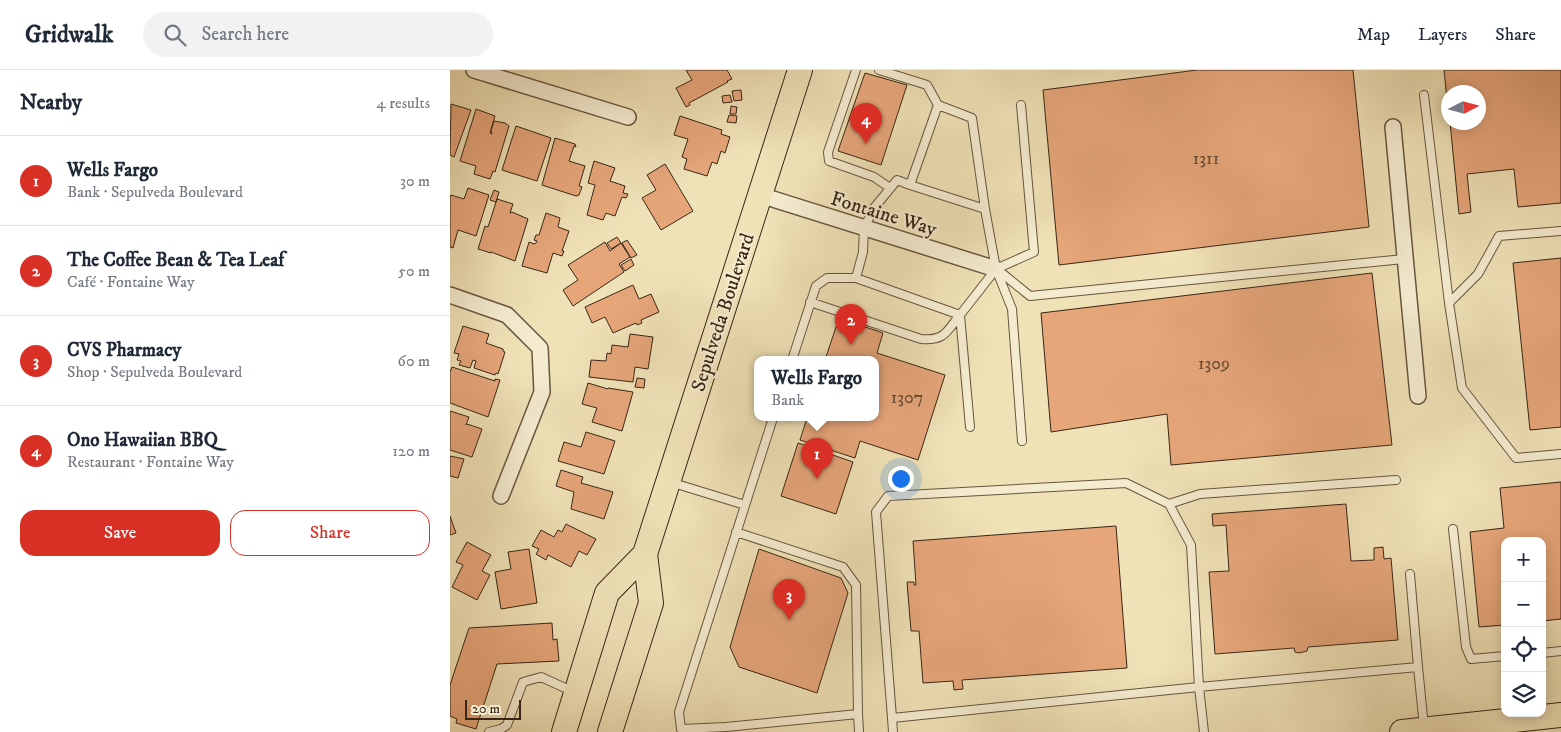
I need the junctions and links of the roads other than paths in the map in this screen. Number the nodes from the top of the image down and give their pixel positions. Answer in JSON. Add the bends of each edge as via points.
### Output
{"nodes":[{"id":1,"x":474,"y":70,"type":"edge"},
{"id":2,"x":800,"y":70,"type":"edge"},
{"id":3,"x":856,"y":70,"type":"edge"},
{"id":4,"x":879,"y":70,"type":"edge"},
{"id":5,"x":1424,"y":95,"type":"dead end"},
{"id":6,"x":938,"y":105,"type":"junction"},
{"id":7,"x":1021,"y":105,"type":"dead end"},
{"id":8,"x":628,"y":117,"type":"dead end"},
{"id":9,"x":1393,"y":127,"type":"dead end"},
{"id":10,"x":910,"y":185,"type":"junction"},
{"id":11,"x":890,"y":188,"type":"junction"},
{"id":12,"x":760,"y":195,"type":"junction"},
{"id":13,"x":985,"y":209,"type":"junction"},
{"id":14,"x":864,"y":228,"type":"junction"},
{"id":15,"x":1561,"y":231,"type":"edge"},
{"id":16,"x":1404,"y":258,"type":"junction"},
{"id":17,"x":996,"y":269,"type":"junction"},
{"id":18,"x":856,"y":278,"type":"junction"},
{"id":19,"x":450,"y":296,"type":"edge"},
{"id":20,"x":810,"y":302,"type":"junction"},
{"id":21,"x":1449,"y":303,"type":"junction"},
{"id":22,"x":960,"y":315,"type":"junction"},
{"id":23,"x":793,"y":356,"type":"edge"},
{"id":24,"x":1418,"y":396,"type":"dead end"},
{"id":25,"x":772,"y":421,"type":"edge"},
{"id":26,"x":970,"y":427,"type":"dead end"},
{"id":27,"x":1022,"y":441,"type":"dead end"},
{"id":28,"x":1561,"y":454,"type":"edge"},
{"id":29,"x":1396,"y":480,"type":"dead end"},
{"id":30,"x":668,"y":482,"type":"junction"},
{"id":31,"x":501,"y":496,"type":"dead end"},
{"id":32,"x":1169,"y":504,"type":"junction"},
{"id":33,"x":745,"y":505,"type":"junction"},
{"id":34,"x":1453,"y":529,"type":"dead end"},
{"id":35,"x":736,"y":532,"type":"junction"},
{"id":36,"x":644,"y":554,"type":"junction"},
{"id":37,"x":1410,"y":574,"type":"dead end"},
{"id":38,"x":1561,"y":651,"type":"edge"},
{"id":39,"x":1546,"y":653,"type":"edge"},
{"id":40,"x":1501,"y":656,"type":"edge"},
{"id":41,"x":1418,"y":667,"type":"junction"},
{"id":42,"x":1199,"y":687,"type":"junction"},
{"id":43,"x":576,"y":693,"type":"junction"},
{"id":44,"x":858,"y":714,"type":"junction"},
{"id":45,"x":1561,"y":715,"type":"edge"},
{"id":46,"x":892,"y":718,"type":"junction"},
{"id":47,"x":1413,"y":731,"type":"edge"},
{"id":48,"x":489,"y":732,"type":"edge"},
{"id":49,"x":564,"y":732,"type":"edge"},
{"id":50,"x":610,"y":732,"type":"edge"},
{"id":51,"x":859,"y":732,"type":"edge"},
{"id":52,"x":893,"y":732,"type":"edge"},
{"id":53,"x":1204,"y":732,"type":"edge"}],
"edges":[{"from":1,"to":8,"type":"street"},
{"from":2,"to":12,"type":"main road","name":"Sepulveda Boulevard"},
{"from":3,"to":11,"type":"lane","via":[[828,152],[829,161],[874,177]]},
{"from":4,"to":6,"type":"lane","via":[[927,85]]},
{"from":5,"to":21,"type":"lane"},
{"from":6,"to":10,"type":"lane"},
{"from":6,"to":13,"type":"lane","via":[[972,118]]},
{"from":7,"to":17,"type":"lane","via":[[1034,252]]},
{"from":9,"to":16,"type":"street"},
{"from":10,"to":11,"type":"lane","via":[[897,180]]},
{"from":10,"to":13,"type":"lane"},
{"from":11,"to":14,"type":"lane","via":[[874,208]]},
{"from":12,"to":14,"type":"street","name":"Fontaine Way"},
{"from":12,"to":30,"type":"main road","name":"Sepulveda Boulevard"},
{"from":13,"to":17,"type":"lane"},
{"from":14,"to":17,"type":"street","name":"Fontaine Way"},
{"from":14,"to":18,"type":"lane","via":[[863,252]]},
{"from":15,"to":21,"type":"lane","via":[[1499,236],[1478,274]]},
{"from":16,"to":17,"type":"lane","via":[[1030,296]]},
{"from":16,"to":24,"type":"street"},
{"from":17,"to":22,"type":"lane"},
{"from":17,"to":27,"type":"lane","via":[[1012,309]]},
{"from":18,"to":20,"type":"lane","via":[[827,278],[816,286]]},
{"from":18,"to":22,"type":"lane"},
{"from":19,"to":31,"type":"street","via":[[506,315],[540,348],[542,392]]},
{"from":20,"to":22,"type":"lane","via":[[921,339],[936,340],[943,336]]},
{"from":20,"to":23,"type":"lane"},
{"from":21,"to":28,"type":"lane","via":[[1462,388],[1516,458]]},
{"from":22,"to":26,"type":"lane"},
{"from":25,"to":33,"type":"lane"},
{"from":29,"to":32,"type":"lane","via":[[1200,494]]},
{"from":30,"to":33,"type":"lane"},
{"from":30,"to":36,"type":"main road","name":"Sepulveda Boulevard"},
{"from":32,"to":42,"type":"lane","via":[[1192,545]]},
{"from":32,"to":46,"type":"lane","via":[[1126,483],[888,496],[876,512]]},
{"from":33,"to":35,"type":"lane"},
{"from":34,"to":40,"type":"lane","via":[[1466,647],[1472,659]]},
{"from":35,"to":44,"type":"lane","via":[[843,567],[856,585]]},
{"from":35,"to":44,"type":"lane","via":[[679,712],[681,729]]},
{"from":36,"to":43,"type":"main road","name":"Sepulveda Boulevard","via":[[607,593]]},
{"from":36,"to":50,"type":"main road","name":"Sepulveda Boulevard","via":[[651,603]]},
{"from":37,"to":41,"type":"lane"},
{"from":38,"to":39,"type":"lane"},
{"from":41,"to":42,"type":"lane"},
{"from":41,"to":47,"type":"lane"},
{"from":42,"to":46,"type":"lane"},
{"from":42,"to":53,"type":"lane"},
{"from":43,"to":48,"type":"lane","via":[[541,678],[523,682],[507,725]]},
{"from":43,"to":49,"type":"main road","name":"Sepulveda Boulevard"},
{"from":44,"to":51,"type":"lane"},
{"from":45,"to":47,"type":"main road"},
{"from":46,"to":52,"type":"lane"}]}
